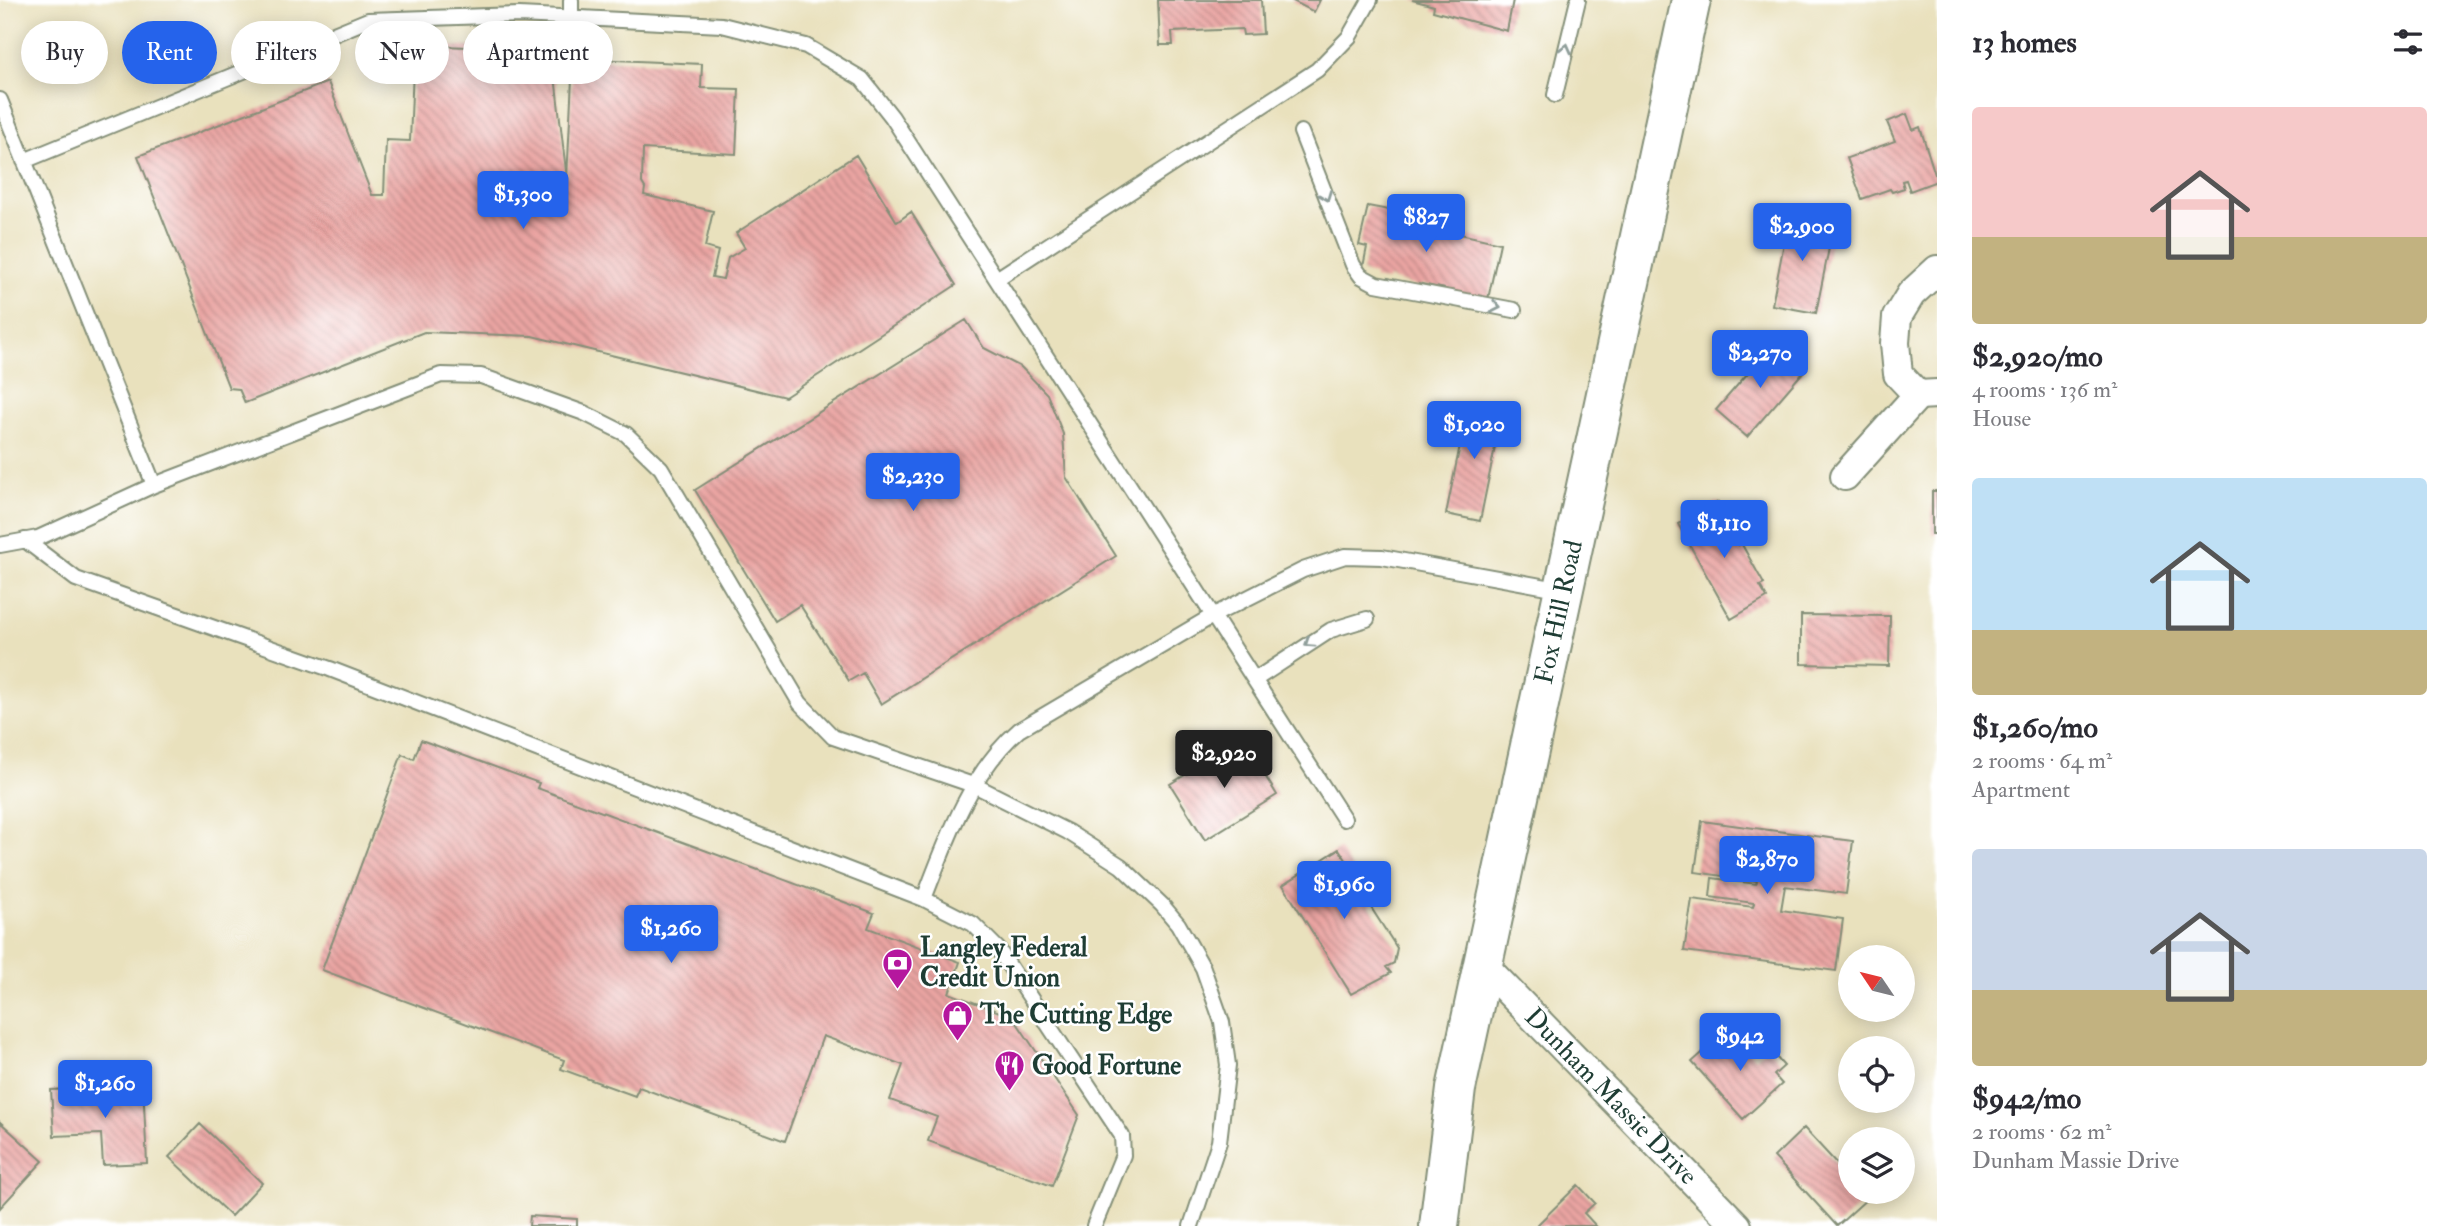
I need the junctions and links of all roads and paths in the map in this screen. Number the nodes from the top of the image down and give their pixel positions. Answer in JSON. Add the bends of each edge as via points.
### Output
{"nodes":[{"id":1,"x":571,"y":0,"type":"edge"},
{"id":2,"x":1370,"y":0,"type":"edge"},
{"id":3,"x":1578,"y":0,"type":"edge"},
{"id":4,"x":1691,"y":0,"type":"edge"},
{"id":5,"x":571,"y":18,"type":"junction"},
{"id":6,"x":1555,"y":95,"type":"dead end"},
{"id":7,"x":0,"y":100,"type":"edge"},
{"id":8,"x":1301,"y":132,"type":"dead end"},
{"id":9,"x":24,"y":160,"type":"junction"},
{"id":10,"x":1937,"y":270,"type":"edge"},
{"id":11,"x":999,"y":278,"type":"junction"},
{"id":12,"x":1514,"y":310,"type":"dead end"},
{"id":13,"x":1927,"y":395,"type":"edge"},
{"id":14,"x":1845,"y":476,"type":"dead end"},
{"id":15,"x":154,"y":485,"type":"junction"},
{"id":16,"x":25,"y":540,"type":"junction"},
{"id":17,"x":0,"y":545,"type":"edge"},
{"id":18,"x":1565,"y":590,"type":"junction"},
{"id":19,"x":1214,"y":615,"type":"junction"},
{"id":20,"x":1367,"y":619,"type":"dead end"},
{"id":21,"x":1256,"y":679,"type":"junction"},
{"id":22,"x":976,"y":786,"type":"junction"},
{"id":23,"x":1345,"y":819,"type":"dead end"},
{"id":24,"x":924,"y":899,"type":"junction"},
{"id":25,"x":1484,"y":966,"type":"junction"},
{"id":26,"x":1094,"y":1226,"type":"edge"},
{"id":27,"x":1191,"y":1226,"type":"edge"},
{"id":28,"x":1439,"y":1226,"type":"edge"},
{"id":29,"x":1737,"y":1226,"type":"edge"}],
"edges":[{"from":1,"to":5,"type":"lane"},
{"from":2,"to":11,"type":"lane","via":[[1349,37],[1317,69]]},
{"from":6,"to":3,"type":"lane","one_way":true},
{"from":4,"to":18,"type":"main road","name":"Fox Hill Road"},
{"from":5,"to":9,"type":"lane","via":[[519,15],[368,20]]},
{"from":5,"to":11,"type":"lane","via":[[722,25],[806,46],[862,79]]},
{"from":7,"to":9,"type":"lane"},
{"from":8,"to":12,"type":"lane","one_way":true,"via":[[1361,276],[1376,284]]},
{"from":9,"to":15,"type":"lane"},
{"from":10,"to":13,"type":"street","via":[[1910,294],[1897,317],[1898,374]]},
{"from":11,"to":19,"type":"lane"},
{"from":13,"to":14,"type":"street"},
{"from":15,"to":16,"type":"lane"},
{"from":15,"to":22,"type":"lane","via":[[441,375],[481,376],[573,409],[626,434],[661,468],[800,703],[833,737]]},
{"from":16,"to":17,"type":"lane"},
{"from":16,"to":24,"type":"lane","via":[[76,579],[330,669]]},
{"from":18,"to":19,"type":"lane","via":[[1382,557],[1345,556],[1303,570]]},
{"from":18,"to":25,"type":"main road","name":"Fox Hill Road"},
{"from":19,"to":21,"type":"lane"},
{"from":19,"to":22,"type":"lane","via":[[1019,730]]},
{"from":20,"to":21,"type":"lane","one_way":true,"via":[[1331,629]]},
{"from":21,"to":23,"type":"lane"},
{"from":22,"to":24,"type":"lane"},
{"from":22,"to":27,"type":"lane","via":[[1068,832],[1121,866],[1178,925],[1203,968],[1222,1021],[1228,1065],[1219,1142]]},
{"from":24,"to":26,"type":"lane","via":[[973,924],[998,950],[1122,1136],[1123,1154]]},
{"from":25,"to":28,"type":"main road","name":"Fox Hill Road","via":[[1456,1089]]},
{"from":25,"to":29,"type":"street","name":"Dunham Massie Drive"}]}
